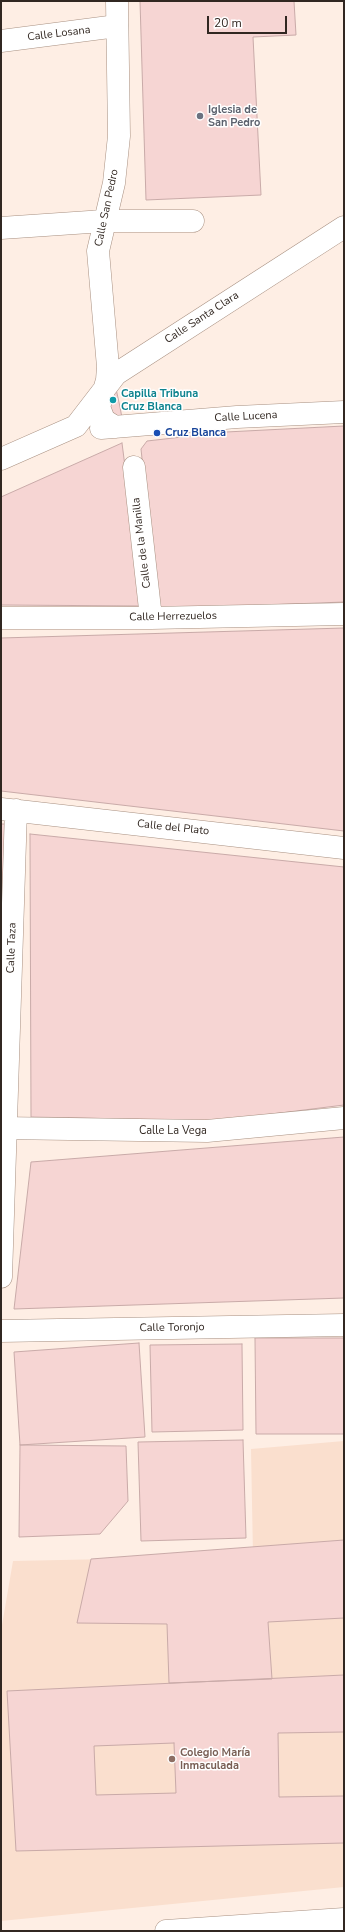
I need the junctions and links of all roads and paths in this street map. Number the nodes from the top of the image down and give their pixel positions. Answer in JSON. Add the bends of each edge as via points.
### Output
{"nodes":[{"id":1,"x":117,"y":1,"type":"edge"},
{"id":2,"x":117,"y":26,"type":"junction"},
{"id":3,"x":1,"y":41,"type":"edge"},
{"id":4,"x":193,"y":220,"type":"dead end"},
{"id":5,"x":104,"y":222,"type":"junction"},
{"id":6,"x":344,"y":227,"type":"edge"},
{"id":7,"x":1,"y":228,"type":"edge"},
{"id":8,"x":103,"y":390,"type":"junction"},
{"id":9,"x":344,"y":412,"type":"edge"},
{"id":10,"x":76,"y":426,"type":"junction"},
{"id":11,"x":115,"y":427,"type":"junction"},
{"id":12,"x":1,"y":459,"type":"edge"},
{"id":13,"x":134,"y":467,"type":"dead end"},
{"id":14,"x":344,"y":614,"type":"edge"},
{"id":15,"x":1,"y":618,"type":"edge"},
{"id":16,"x":151,"y":618,"type":"junction"},
{"id":17,"x":8,"y":810,"type":"edge"},
{"id":18,"x":344,"y":848,"type":"edge"},
{"id":19,"x":344,"y":1118,"type":"edge"},
{"id":20,"x":4,"y":1129,"type":"edge"},
{"id":21,"x":1,"y":1276,"type":"edge"},
{"id":22,"x":344,"y":1325,"type":"edge"},
{"id":23,"x":1,"y":1331,"type":"edge"},
{"id":24,"x":344,"y":1919,"type":"edge"},
{"id":25,"x":218,"y":1929,"type":"edge"},
{"id":26,"x":166,"y":1931,"type":"edge"}],
"edges":[{"from":1,"to":2,"type":"street","name":"Calle San Pedro"},
{"from":2,"to":3,"type":"street","name":"Calle Losana"},
{"from":2,"to":5,"type":"street","name":"Calle San Pedro","via":[[119,136],[114,183]]},
{"from":4,"to":5,"type":"street"},
{"from":5,"to":7,"type":"street"},
{"from":5,"to":8,"type":"street","name":"Calle San Pedro","via":[[98,251],[108,367]]},
{"from":6,"to":8,"type":"street","name":"Calle Santa Clara","via":[[116,374]]},
{"from":8,"to":10,"type":"street","name":"Calle Santa Clara"},
{"from":8,"to":11,"type":"street","name":"Calle San Pedro","via":[[99,402],[100,411],[104,420]]},
{"from":9,"to":11,"type":"street","name":"Calle Lucena","via":[[237,417]]},
{"from":10,"to":11,"type":"street","name":"Calle Lucena"},
{"from":10,"to":12,"type":"street"},
{"from":13,"to":16,"type":"street","name":"Calle de la Manilla"},
{"from":14,"to":16,"type":"street","name":"Calle Herrezuelos"},
{"from":15,"to":16,"type":"street","name":"Calle Herrezuelos"},
{"from":17,"to":18,"type":"street","name":"Calle del Plato"},
{"from":17,"to":20,"type":"street","name":"Calle Taza"},
{"from":19,"to":20,"type":"street","name":"Calle La Vega","via":[[207,1132]]},
{"from":20,"to":21,"type":"street","name":"Calle Taza"},
{"from":22,"to":23,"type":"street","name":"Calle Toronjo"},
{"from":24,"to":25,"type":"street"},
{"from":25,"to":26,"type":"street"}]}
